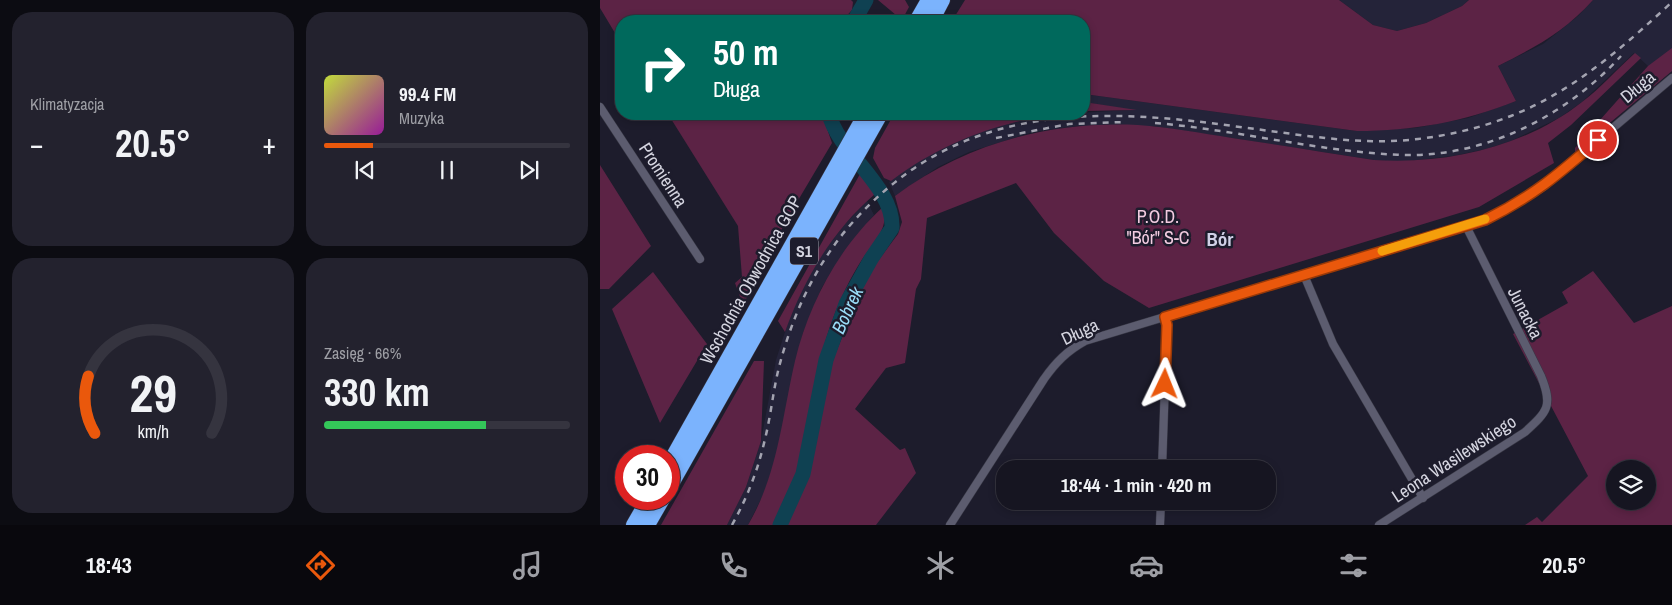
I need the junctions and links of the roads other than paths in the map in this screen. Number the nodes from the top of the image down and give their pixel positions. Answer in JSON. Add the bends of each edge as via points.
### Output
{"nodes":[{"id":1,"x":928,"y":0,"type":"edge"},
{"id":2,"x":943,"y":0,"type":"edge"},
{"id":3,"x":919,"y":15,"type":"edge"},
{"id":4,"x":935,"y":15,"type":"edge"},
{"id":5,"x":1672,"y":78,"type":"edge"},
{"id":6,"x":600,"y":107,"type":"edge"},
{"id":7,"x":862,"y":120,"type":"edge"},
{"id":8,"x":877,"y":120,"type":"edge"},
{"id":9,"x":1466,"y":226,"type":"junction"},
{"id":10,"x":700,"y":259,"type":"dead end"},
{"id":11,"x":1304,"y":275,"type":"junction"},
{"id":12,"x":1165,"y":317,"type":"junction"},
{"id":13,"x":721,"y":384,"type":"junction"},
{"id":14,"x":1543,"y":415,"type":"joint"},
{"id":15,"x":680,"y":446,"type":"edge"},
{"id":16,"x":1162,"y":460,"type":"edge"},
{"id":17,"x":680,"y":467,"type":"edge"},
{"id":18,"x":1423,"y":498,"type":"junction"},
{"id":19,"x":642,"y":510,"type":"edge"},
{"id":20,"x":657,"y":510,"type":"edge"},
{"id":21,"x":1161,"y":510,"type":"edge"},
{"id":22,"x":633,"y":525,"type":"edge"},
{"id":23,"x":648,"y":525,"type":"edge"},
{"id":24,"x":950,"y":525,"type":"edge"},
{"id":25,"x":1160,"y":525,"type":"edge"},
{"id":26,"x":1379,"y":525,"type":"edge"}],
"edges":[{"from":1,"to":3,"type":"highway"},
{"from":2,"to":4,"type":"highway"},
{"from":5,"to":9,"type":"street","name":"Długa","via":[[1543,187],[1516,204]]},
{"from":6,"to":10,"type":"street","name":"Promienna"},
{"from":7,"to":13,"type":"highway","name":"Wschodnia Obwodnica GOP","number":"S1"},
{"from":8,"to":13,"type":"highway","name":"Wschodnia Obwodnica GOP","number":"S1"},
{"from":9,"to":11,"type":"street","name":"Długa"},
{"from":9,"to":14,"type":"street","name":"Junacka","via":[[1541,376],[1549,396]]},
{"from":11,"to":12,"type":"street","name":"Długa"},
{"from":11,"to":18,"type":"street","via":[[1333,344]]},
{"from":12,"to":16,"type":"street"},
{"from":12,"to":24,"type":"street","name":"Długa","via":[[1085,341],[1060,357]]},
{"from":13,"to":15,"type":"highway","name":"Wschodnia Obwodnica GOP","number":"S1"},
{"from":13,"to":17,"type":"highway","name":"Wschodnia Obwodnica GOP","number":"S1"},
{"from":14,"to":18,"type":"street","name":"Leona Wasilewskiego","via":[[1525,432]]},
{"from":18,"to":26,"type":"street","name":"Leona Wasilewskiego"},
{"from":19,"to":22,"type":"highway"},
{"from":20,"to":23,"type":"highway"},
{"from":21,"to":25,"type":"street"}]}
